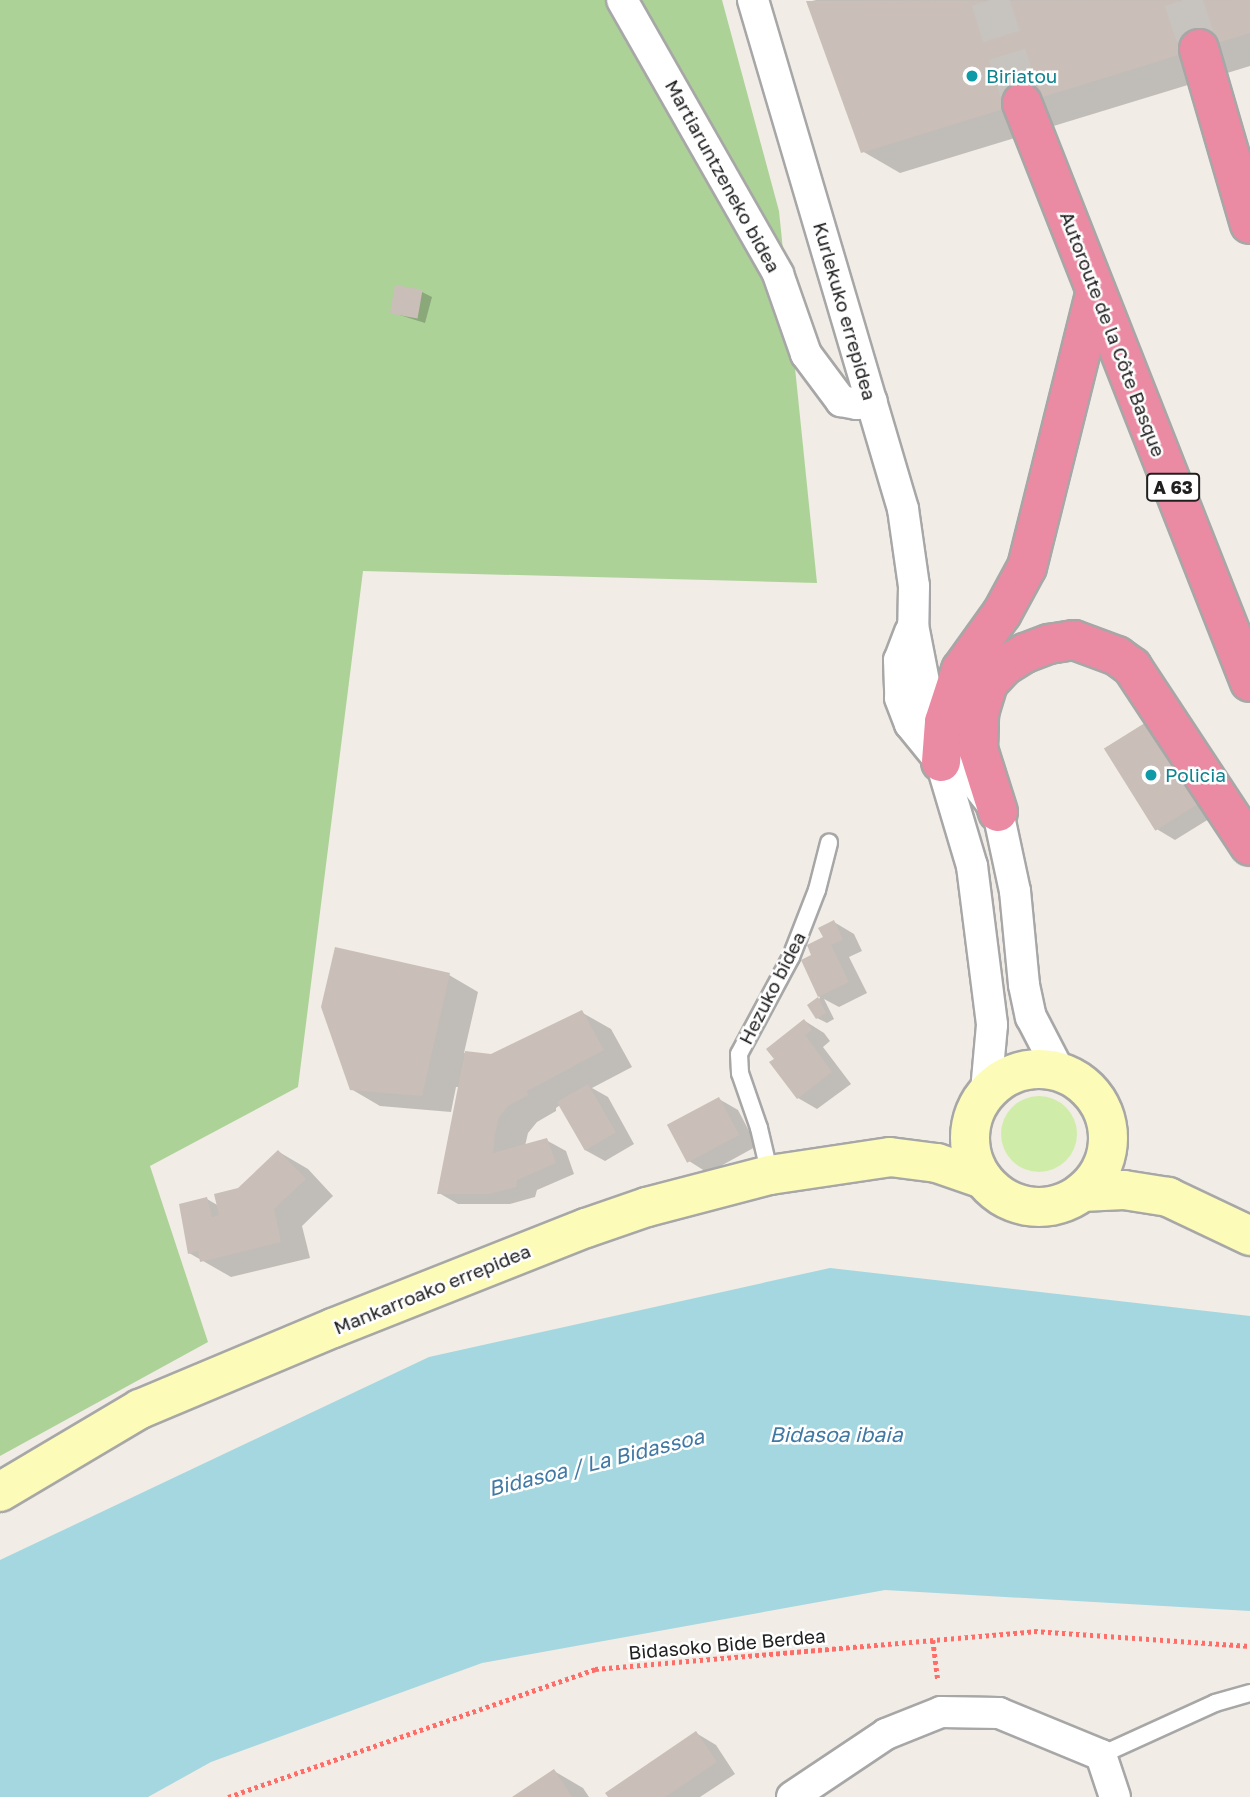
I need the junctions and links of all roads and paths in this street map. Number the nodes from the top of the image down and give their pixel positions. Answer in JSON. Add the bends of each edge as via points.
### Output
{"nodes":[{"id":1,"x":622,"y":0,"type":"edge"},
{"id":2,"x":753,"y":0,"type":"edge"},
{"id":3,"x":1199,"y":49,"type":"tunnel mouth"},
{"id":4,"x":1022,"y":103,"type":"tunnel mouth"},
{"id":5,"x":1220,"y":112,"type":"junction"},
{"id":6,"x":1250,"y":146,"type":"edge"},
{"id":7,"x":1250,"y":224,"type":"edge"},
{"id":8,"x":1096,"y":291,"type":"junction"},
{"id":9,"x":872,"y":401,"type":"junction"},
{"id":10,"x":1250,"y":682,"type":"edge"},
{"id":11,"x":942,"y":747,"type":"junction"},
{"id":12,"x":998,"y":812,"type":"junction"},
{"id":13,"x":829,"y":842,"type":"dead end"},
{"id":14,"x":1250,"y":846,"type":"edge"},
{"id":15,"x":1059,"y":1070,"type":"junction"},
{"id":16,"x":980,"y":1102,"type":"junction"},
{"id":17,"x":1107,"y":1125,"type":"junction"},
{"id":18,"x":890,"y":1157,"type":"junction"},
{"id":19,"x":770,"y":1175,"type":"junction"},
{"id":20,"x":983,"y":1179,"type":"junction"},
{"id":21,"x":1082,"y":1192,"type":"junction"},
{"id":22,"x":1168,"y":1197,"type":"junction"},
{"id":23,"x":1250,"y":1236,"type":"edge"},
{"id":24,"x":0,"y":1492,"type":"edge"},
{"id":25,"x":933,"y":1640,"type":"junction"},
{"id":26,"x":1250,"y":1646,"type":"edge"},
{"id":27,"x":1250,"y":1693,"type":"edge"},
{"id":28,"x":941,"y":1712,"type":"junction"},
{"id":29,"x":1101,"y":1755,"type":"junction"},
{"id":30,"x":228,"y":1797,"type":"edge"},
{"id":31,"x":792,"y":1797,"type":"edge"},
{"id":32,"x":1115,"y":1797,"type":"edge"}],
"edges":[{"from":1,"to":9,"type":"street","name":"Martiaruntzeneko bidea","via":[[778,274],[806,354],[841,401]]},
{"from":2,"to":9,"type":"street","name":"Kurlekuko errepidea"},
{"from":3,"to":5,"type":"highway"},
{"from":4,"to":8,"type":"highway","name":"Autoroute de la Côte Basque","number":"A 63"},
{"from":5,"to":6,"type":"highway"},
{"from":5,"to":7,"type":"highway"},
{"from":8,"to":10,"type":"highway","name":"Autoroute de la Côte Basque","number":"A 63"},
{"from":8,"to":11,"type":"highway","via":[[1027,568],[961,670]]},
{"from":9,"to":11,"type":"street","name":"Kurlekuko errepidea","via":[[903,509],[914,586],[913,625]]},
{"from":11,"to":12,"type":"street"},
{"from":11,"to":16,"type":"street","via":[[972,866],[992,1025]]},
{"from":12,"to":14,"type":"highway","via":[[978,749],[979,713],[988,683],[1025,653],[1074,640],[1117,656],[1132,667]]},
{"from":12,"to":15,"type":"street","via":[[1015,891],[1031,1017]]},
{"from":13,"to":19,"type":"lane","name":"Hezuko bidea","via":[[817,890],[791,957],[738,1054]]},
{"from":15,"to":16,"type":"main road","via":[[1019,1070],[1002,1079]]},
{"from":15,"to":17,"type":"main road","via":[[1090,1091]]},
{"from":16,"to":18,"type":"main road","name":"Mankarroako errepidea","via":[[934,1138]]},
{"from":16,"to":20,"type":"main road","via":[[970,1147]]},
{"from":17,"to":21,"type":"main road","via":[[1104,1162]]},
{"from":17,"to":22,"type":"main road","via":[[1134,1163]]},
{"from":18,"to":19,"type":"main road","name":"Mankarroako errepidea"},
{"from":18,"to":20,"type":"main road","name":"Mankarroako errepidea","via":[[937,1163]]},
{"from":19,"to":24,"type":"main road","name":"Mankarroako errepidea","via":[[684,1196],[586,1228],[333,1328],[140,1409]]},
{"from":20,"to":21,"type":"main road","via":[[995,1193],[1030,1207],[1067,1202]]},
{"from":21,"to":22,"type":"main road","via":[[1125,1190]]},
{"from":22,"to":23,"type":"main road"},
{"from":25,"to":26,"type":"path","name":"Bidasoko Bide Berdea","via":[[1034,1631]]},
{"from":25,"to":28,"type":"path"},
{"from":25,"to":30,"type":"path","name":"Bidasoko Bide Berdea","via":[[595,1669]]},
{"from":27,"to":29,"type":"lane","via":[[1215,1703]]},
{"from":28,"to":29,"type":"street","via":[[999,1713]]},
{"from":28,"to":31,"type":"street","via":[[886,1734]]},
{"from":29,"to":32,"type":"street"}]}
